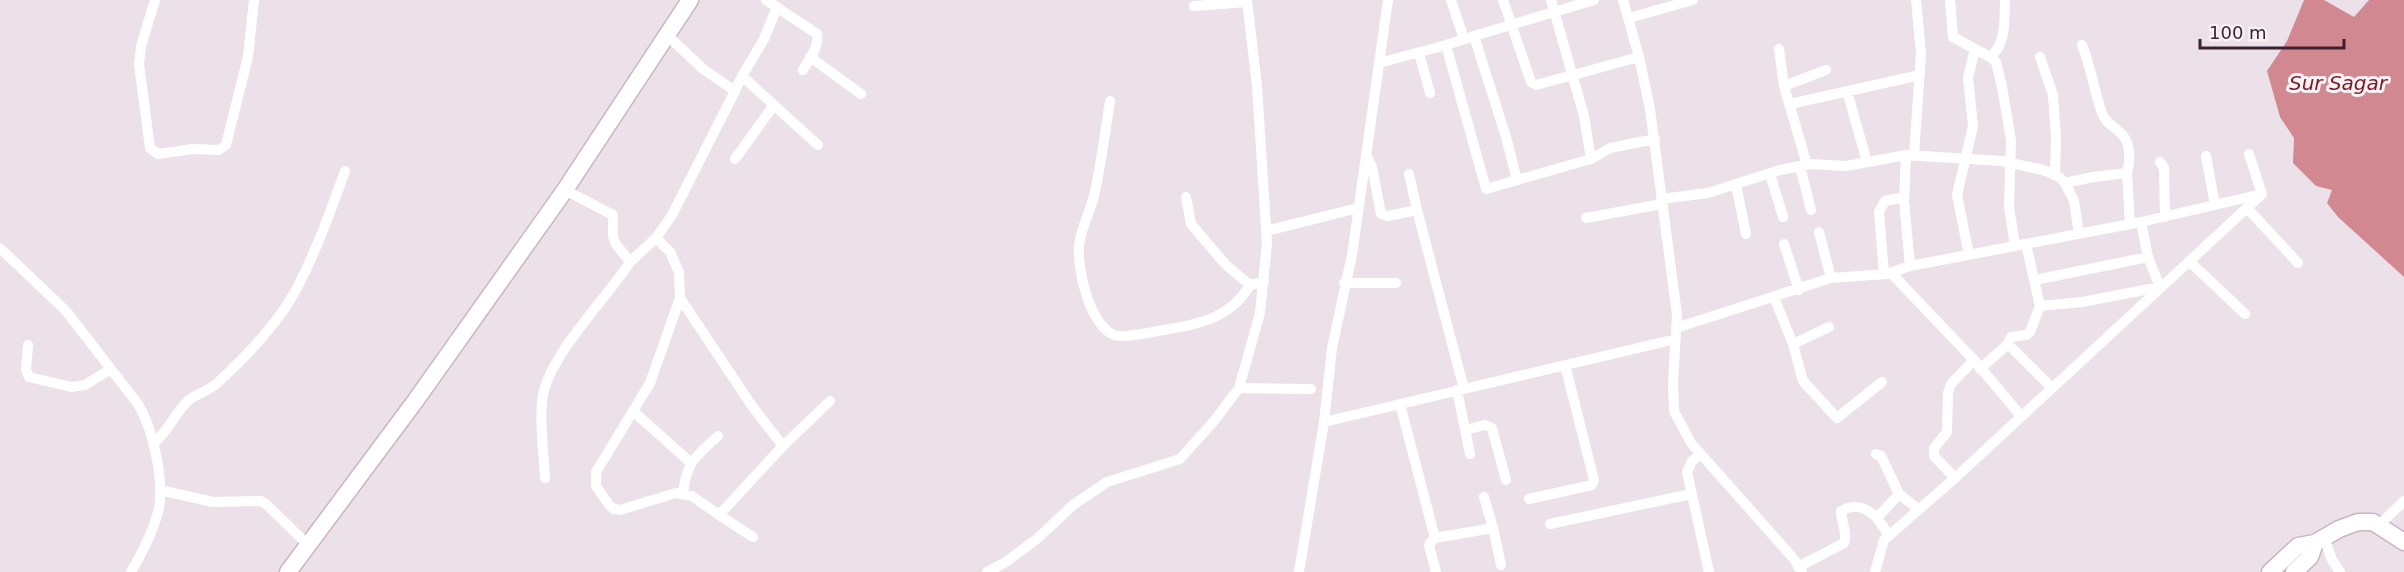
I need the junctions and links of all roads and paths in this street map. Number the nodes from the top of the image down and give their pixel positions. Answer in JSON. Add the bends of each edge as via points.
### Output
{"nodes":[{"id":1,"x":155,"y":0,"type":"edge"},
{"id":2,"x":254,"y":0,"type":"edge"},
{"id":3,"x":690,"y":0,"type":"edge"},
{"id":4,"x":766,"y":0,"type":"edge"},
{"id":5,"x":1388,"y":0,"type":"edge"},
{"id":6,"x":1452,"y":0,"type":"edge"},
{"id":7,"x":1503,"y":0,"type":"edge"},
{"id":8,"x":1551,"y":0,"type":"edge"},
{"id":9,"x":1594,"y":0,"type":"edge"},
{"id":10,"x":1623,"y":0,"type":"edge"},
{"id":11,"x":1693,"y":0,"type":"edge"},
{"id":12,"x":1916,"y":0,"type":"edge"},
{"id":13,"x":1950,"y":0,"type":"edge"},
{"id":14,"x":2005,"y":0,"type":"edge"},
{"id":15,"x":1247,"y":1,"type":"edge"},
{"id":16,"x":1194,"y":6,"type":"dead end"},
{"id":17,"x":777,"y":7,"type":"junction"},
{"id":18,"x":1554,"y":12,"type":"junction"},
{"id":19,"x":1629,"y":18,"type":"junction"},
{"id":20,"x":1511,"y":25,"type":"junction"},
{"id":21,"x":667,"y":35,"type":"junction"},
{"id":22,"x":1469,"y":38,"type":"junction"},
{"id":23,"x":1446,"y":45,"type":"junction"},
{"id":24,"x":2082,"y":45,"type":"dead end"},
{"id":25,"x":1779,"y":49,"type":"dead end"},
{"id":26,"x":1975,"y":49,"type":"junction"},
{"id":27,"x":1419,"y":53,"type":"junction"},
{"id":28,"x":810,"y":57,"type":"junction"},
{"id":29,"x":1639,"y":57,"type":"junction"},
{"id":30,"x":1990,"y":57,"type":"junction"},
{"id":31,"x":2040,"y":57,"type":"dead end"},
{"id":32,"x":1379,"y":63,"type":"junction"},
{"id":33,"x":803,"y":70,"type":"dead end"},
{"id":34,"x":1826,"y":70,"type":"dead end"},
{"id":35,"x":1571,"y":75,"type":"junction"},
{"id":36,"x":1920,"y":75,"type":"junction"},
{"id":37,"x":742,"y":76,"type":"junction"},
{"id":38,"x":1785,"y":86,"type":"junction"},
{"id":39,"x":1847,"y":91,"type":"junction"},
{"id":40,"x":735,"y":92,"type":"junction"},
{"id":41,"x":1430,"y":93,"type":"dead end"},
{"id":42,"x":861,"y":94,"type":"dead end"},
{"id":43,"x":1110,"y":101,"type":"dead end"},
{"id":44,"x":1790,"y":104,"type":"junction"},
{"id":45,"x":774,"y":105,"type":"junction"},
{"id":46,"x":1655,"y":139,"type":"junction"},
{"id":47,"x":818,"y":146,"type":"dead end"},
{"id":48,"x":1366,"y":154,"type":"junction"},
{"id":49,"x":1910,"y":154,"type":"junction"},
{"id":50,"x":2249,"y":154,"type":"dead end"},
{"id":51,"x":2206,"y":156,"type":"dead end"},
{"id":52,"x":1966,"y":158,"type":"junction"},
{"id":53,"x":735,"y":159,"type":"dead end"},
{"id":54,"x":1591,"y":159,"type":"junction"},
{"id":55,"x":1868,"y":162,"type":"junction"},
{"id":56,"x":2160,"y":162,"type":"dead end"},
{"id":57,"x":2012,"y":163,"type":"junction"},
{"id":58,"x":1804,"y":166,"type":"junction"},
{"id":59,"x":345,"y":171,"type":"dead end"},
{"id":60,"x":2127,"y":173,"type":"junction"},
{"id":61,"x":1409,"y":174,"type":"dead end"},
{"id":62,"x":1770,"y":174,"type":"junction"},
{"id":63,"x":2055,"y":175,"type":"junction"},
{"id":64,"x":1517,"y":180,"type":"junction"},
{"id":65,"x":2065,"y":183,"type":"junction"},
{"id":66,"x":1736,"y":185,"type":"junction"},
{"id":67,"x":565,"y":190,"type":"junction"},
{"id":68,"x":2262,"y":194,"type":"junction"},
{"id":69,"x":1186,"y":197,"type":"dead end"},
{"id":70,"x":1904,"y":197,"type":"junction"},
{"id":71,"x":1661,"y":201,"type":"junction"},
{"id":72,"x":2216,"y":205,"type":"junction"},
{"id":73,"x":1358,"y":208,"type":"junction"},
{"id":74,"x":2248,"y":209,"type":"junction"},
{"id":75,"x":1417,"y":210,"type":"junction"},
{"id":76,"x":1811,"y":210,"type":"dead end"},
{"id":77,"x":1783,"y":217,"type":"dead end"},
{"id":78,"x":2165,"y":217,"type":"junction"},
{"id":79,"x":1586,"y":218,"type":"dead end"},
{"id":80,"x":2135,"y":223,"type":"junction"},
{"id":81,"x":1266,"y":231,"type":"junction"},
{"id":82,"x":1819,"y":232,"type":"dead end"},
{"id":83,"x":1746,"y":234,"type":"dead end"},
{"id":84,"x":2079,"y":234,"type":"junction"},
{"id":85,"x":656,"y":238,"type":"junction"},
{"id":86,"x":1784,"y":244,"type":"dead end"},
{"id":87,"x":2026,"y":244,"type":"junction"},
{"id":88,"x":2014,"y":246,"type":"junction"},
{"id":89,"x":0,"y":248,"type":"edge"},
{"id":90,"x":1969,"y":255,"type":"junction"},
{"id":91,"x":2148,"y":257,"type":"junction"},
{"id":92,"x":2189,"y":261,"type":"junction"},
{"id":93,"x":630,"y":262,"type":"junction"},
{"id":94,"x":2298,"y":263,"type":"dead end"},
{"id":95,"x":1910,"y":266,"type":"junction"},
{"id":96,"x":1887,"y":274,"type":"junction"},
{"id":97,"x":1831,"y":278,"type":"junction"},
{"id":98,"x":2035,"y":280,"type":"junction"},
{"id":99,"x":1264,"y":282,"type":"junction"},
{"id":100,"x":1396,"y":283,"type":"dead end"},
{"id":101,"x":1344,"y":284,"type":"junction"},
{"id":102,"x":1250,"y":285,"type":"junction"},
{"id":103,"x":2160,"y":287,"type":"junction"},
{"id":104,"x":1799,"y":290,"type":"junction"},
{"id":105,"x":1774,"y":297,"type":"junction"},
{"id":106,"x":680,"y":298,"type":"junction"},
{"id":107,"x":2040,"y":306,"type":"junction"},
{"id":108,"x":2245,"y":314,"type":"dead end"},
{"id":109,"x":1829,"y":327,"type":"dead end"},
{"id":110,"x":1676,"y":333,"type":"junction"},
{"id":111,"x":1793,"y":344,"type":"junction"},
{"id":112,"x":2008,"y":344,"type":"junction"},
{"id":113,"x":28,"y":345,"type":"dead end"},
{"id":114,"x":1977,"y":364,"type":"junction"},
{"id":115,"x":1565,"y":365,"type":"junction"},
{"id":116,"x":111,"y":369,"type":"junction"},
{"id":117,"x":1882,"y":382,"type":"dead end"},
{"id":118,"x":2051,"y":387,"type":"junction"},
{"id":119,"x":1239,"y":388,"type":"junction"},
{"id":120,"x":1311,"y":389,"type":"dead end"},
{"id":121,"x":1460,"y":390,"type":"junction"},
{"id":122,"x":830,"y":401,"type":"dead end"},
{"id":123,"x":1400,"y":404,"type":"junction"},
{"id":124,"x":634,"y":412,"type":"junction"},
{"id":125,"x":2021,"y":416,"type":"junction"},
{"id":126,"x":1324,"y":422,"type":"junction"},
{"id":127,"x":1465,"y":430,"type":"junction"},
{"id":128,"x":718,"y":436,"type":"dead end"},
{"id":129,"x":154,"y":443,"type":"junction"},
{"id":130,"x":783,"y":446,"type":"junction"},
{"id":131,"x":1470,"y":454,"type":"dead end"},
{"id":132,"x":1701,"y":454,"type":"junction"},
{"id":133,"x":1876,"y":454,"type":"dead end"},
{"id":134,"x":690,"y":462,"type":"junction"},
{"id":135,"x":545,"y":478,"type":"dead end"},
{"id":136,"x":1954,"y":478,"type":"junction"},
{"id":137,"x":1506,"y":480,"type":"dead end"},
{"id":138,"x":160,"y":490,"type":"junction"},
{"id":139,"x":683,"y":493,"type":"junction"},
{"id":140,"x":1691,"y":494,"type":"junction"},
{"id":141,"x":1899,"y":494,"type":"junction"},
{"id":142,"x":1484,"y":497,"type":"dead end"},
{"id":143,"x":1529,"y":499,"type":"dead end"},
{"id":144,"x":2404,"y":501,"type":"edge"},
{"id":145,"x":1917,"y":508,"type":"junction"},
{"id":146,"x":719,"y":515,"type":"junction"},
{"id":147,"x":1877,"y":518,"type":"junction"},
{"id":148,"x":1550,"y":524,"type":"dead end"},
{"id":149,"x":2379,"y":525,"type":"junction"},
{"id":150,"x":1493,"y":528,"type":"junction"},
{"id":151,"x":1889,"y":535,"type":"junction"},
{"id":152,"x":753,"y":537,"type":"dead end"},
{"id":153,"x":1435,"y":538,"type":"junction"},
{"id":154,"x":2320,"y":540,"type":"junction"},
{"id":155,"x":2404,"y":542,"type":"edge"},
{"id":156,"x":309,"y":545,"type":"junction"},
{"id":157,"x":1501,"y":565,"type":"dead end"},
{"id":158,"x":1800,"y":570,"type":"edge"},
{"id":159,"x":131,"y":572,"type":"edge"},
{"id":160,"x":288,"y":572,"type":"edge"},
{"id":161,"x":987,"y":572,"type":"edge"},
{"id":162,"x":1299,"y":572,"type":"edge"},
{"id":163,"x":1436,"y":572,"type":"edge"},
{"id":164,"x":1709,"y":572,"type":"edge"},
{"id":165,"x":1875,"y":572,"type":"edge"},
{"id":166,"x":2270,"y":572,"type":"edge"},
{"id":167,"x":2294,"y":572,"type":"edge"},
{"id":168,"x":2340,"y":572,"type":"edge"}],
"edges":[{"from":1,"to":2,"type":"street","via":[[141,46],[140,64],[150,148],[158,154],[219,150],[226,145],[248,57]]},
{"from":3,"to":21,"type":"main road"},
{"from":4,"to":17,"type":"street"},
{"from":5,"to":32,"type":"street"},
{"from":6,"to":22,"type":"street"},
{"from":7,"to":20,"type":"street"},
{"from":8,"to":18,"type":"street"},
{"from":9,"to":18,"type":"street"},
{"from":10,"to":19,"type":"street"},
{"from":11,"to":19,"type":"street"},
{"from":12,"to":36,"type":"street","via":[[1922,53]]},
{"from":13,"to":26,"type":"street","via":[[1953,37]]},
{"from":14,"to":30,"type":"street","via":[[2003,38],[1998,51]]},
{"from":15,"to":16,"type":"street"},
{"from":15,"to":81,"type":"street"},
{"from":17,"to":28,"type":"street","via":[[817,34],[817,45]]},
{"from":17,"to":37,"type":"street"},
{"from":18,"to":20,"type":"street"},
{"from":18,"to":35,"type":"street"},
{"from":19,"to":29,"type":"street"},
{"from":20,"to":22,"type":"street"},
{"from":20,"to":35,"type":"street","via":[[1532,82],[1536,85]]},
{"from":21,"to":40,"type":"street"},
{"from":21,"to":67,"type":"main road"},
{"from":22,"to":23,"type":"street"},
{"from":22,"to":64,"type":"street","via":[[1506,137]]},
{"from":23,"to":27,"type":"street"},
{"from":23,"to":64,"type":"street","via":[[1486,189]]},
{"from":24,"to":60,"type":"street","via":[[2102,115],[2127,144]]},
{"from":25,"to":38,"type":"street"},
{"from":26,"to":30,"type":"street"},
{"from":26,"to":52,"type":"street","via":[[1968,78],[1973,126]]},
{"from":27,"to":32,"type":"street"},
{"from":27,"to":41,"type":"street"},
{"from":28,"to":33,"type":"street"},
{"from":28,"to":42,"type":"street"},
{"from":29,"to":35,"type":"street"},
{"from":29,"to":46,"type":"street"},
{"from":30,"to":57,"type":"street","via":[[1996,62],[2002,87]]},
{"from":31,"to":63,"type":"street","via":[[2053,95]]},
{"from":32,"to":48,"type":"street"},
{"from":34,"to":38,"type":"street"},
{"from":35,"to":54,"type":"street","via":[[1584,116]]},
{"from":36,"to":39,"type":"street"},
{"from":36,"to":49,"type":"street"},
{"from":37,"to":40,"type":"street"},
{"from":37,"to":45,"type":"street"},
{"from":38,"to":44,"type":"street"},
{"from":39,"to":44,"type":"street"},
{"from":39,"to":55,"type":"street"},
{"from":40,"to":85,"type":"street","via":[[672,215]]},
{"from":43,"to":102,"type":"street","via":[[1098,178],[1079,244],[1085,290],[1105,330],[1116,336],[1128,335],[1204,321],[1234,306]]},
{"from":44,"to":58,"type":"street"},
{"from":45,"to":47,"type":"street"},
{"from":45,"to":53,"type":"street"},
{"from":46,"to":54,"type":"street","via":[[1610,148]]},
{"from":46,"to":71,"type":"street"},
{"from":48,"to":73,"type":"street"},
{"from":48,"to":75,"type":"street","via":[[1381,214]]},
{"from":49,"to":52,"type":"street"},
{"from":49,"to":55,"type":"street"},
{"from":49,"to":70,"type":"street"},
{"from":50,"to":68,"type":"street"},
{"from":51,"to":72,"type":"street"},
{"from":52,"to":57,"type":"street"},
{"from":52,"to":90,"type":"street","via":[[1957,195]]},
{"from":54,"to":64,"type":"street"},
{"from":55,"to":58,"type":"street"},
{"from":56,"to":78,"type":"street","via":[[2164,168]]},
{"from":57,"to":63,"type":"street"},
{"from":57,"to":88,"type":"street","via":[[2009,207]]},
{"from":58,"to":62,"type":"street"},
{"from":58,"to":76,"type":"street"},
{"from":59,"to":129,"type":"street","via":[[310,261],[274,323],[214,385],[189,400]]},
{"from":60,"to":65,"type":"street"},
{"from":60,"to":80,"type":"street"},
{"from":61,"to":75,"type":"street"},
{"from":62,"to":66,"type":"street"},
{"from":62,"to":77,"type":"street"},
{"from":63,"to":65,"type":"street"},
{"from":65,"to":84,"type":"street","via":[[2074,201]]},
{"from":66,"to":71,"type":"street"},
{"from":66,"to":83,"type":"street"},
{"from":67,"to":93,"type":"street","via":[[613,215],[615,243]]},
{"from":67,"to":156,"type":"main road"},
{"from":68,"to":72,"type":"street"},
{"from":68,"to":74,"type":"street"},
{"from":69,"to":102,"type":"street","via":[[1191,224],[1226,265]]},
{"from":70,"to":95,"type":"street"},
{"from":70,"to":96,"type":"street","via":[[1885,201],[1879,212]]},
{"from":71,"to":79,"type":"street"},
{"from":71,"to":110,"type":"street","via":[[1677,315]]},
{"from":72,"to":78,"type":"street"},
{"from":73,"to":81,"type":"street"},
{"from":73,"to":101,"type":"street"},
{"from":74,"to":92,"type":"street"},
{"from":74,"to":94,"type":"street"},
{"from":75,"to":121,"type":"street"},
{"from":78,"to":80,"type":"street"},
{"from":80,"to":84,"type":"street"},
{"from":80,"to":91,"type":"street"},
{"from":81,"to":99,"type":"street"},
{"from":82,"to":97,"type":"street"},
{"from":84,"to":87,"type":"street"},
{"from":85,"to":93,"type":"street"},
{"from":85,"to":106,"type":"street","via":[[670,252],[679,272]]},
{"from":86,"to":104,"type":"street"},
{"from":87,"to":88,"type":"street"},
{"from":87,"to":98,"type":"street"},
{"from":88,"to":90,"type":"street"},
{"from":89,"to":116,"type":"street","via":[[66,311]]},
{"from":90,"to":95,"type":"street"},
{"from":91,"to":98,"type":"street"},
{"from":91,"to":103,"type":"street"},
{"from":92,"to":103,"type":"street"},
{"from":92,"to":108,"type":"street"},
{"from":93,"to":135,"type":"street","via":[[559,359],[544,390]]},
{"from":95,"to":96,"type":"street"},
{"from":96,"to":97,"type":"street"},
{"from":96,"to":114,"type":"street"},
{"from":97,"to":104,"type":"street"},
{"from":98,"to":107,"type":"street"},
{"from":99,"to":102,"type":"street"},
{"from":99,"to":119,"type":"street","via":[[1260,313]]},
{"from":100,"to":101,"type":"street"},
{"from":101,"to":126,"type":"street"},
{"from":103,"to":107,"type":"street"},
{"from":103,"to":118,"type":"street"},
{"from":104,"to":105,"type":"street"},
{"from":105,"to":110,"type":"street"},
{"from":105,"to":111,"type":"street"},
{"from":106,"to":124,"type":"street","via":[[650,383]]},
{"from":106,"to":130,"type":"street"},
{"from":107,"to":112,"type":"street","via":[[2030,332],[2011,337]]},
{"from":109,"to":111,"type":"street"},
{"from":110,"to":115,"type":"street"},
{"from":110,"to":132,"type":"street","via":[[1674,411]]},
{"from":111,"to":117,"type":"street","via":[[1803,381],[1837,418]]},
{"from":112,"to":114,"type":"street"},
{"from":112,"to":118,"type":"street"},
{"from":113,"to":116,"type":"street","via":[[29,377],[70,387],[85,386]]},
{"from":114,"to":125,"type":"street"},
{"from":114,"to":136,"type":"street","via":[[1951,384],[1947,432],[1933,451]]},
{"from":115,"to":121,"type":"street"},
{"from":115,"to":143,"type":"street","via":[[1594,480],[1592,485]]},
{"from":116,"to":129,"type":"street","via":[[147,419]]},
{"from":118,"to":125,"type":"street"},
{"from":119,"to":120,"type":"street"},
{"from":119,"to":161,"type":"street","via":[[1180,459],[1107,482],[1073,505],[1006,562]]},
{"from":121,"to":123,"type":"street"},
{"from":121,"to":127,"type":"street"},
{"from":122,"to":130,"type":"street"},
{"from":123,"to":126,"type":"street"},
{"from":123,"to":153,"type":"street"},
{"from":124,"to":134,"type":"street"},
{"from":124,"to":139,"type":"street","via":[[596,472],[596,486],[605,501],[621,510],[670,493]]},
{"from":125,"to":136,"type":"street"},
{"from":126,"to":162,"type":"street"},
{"from":127,"to":131,"type":"street"},
{"from":127,"to":137,"type":"street","via":[[1485,425],[1492,428]]},
{"from":128,"to":134,"type":"street"},
{"from":129,"to":138,"type":"street"},
{"from":130,"to":146,"type":"street"},
{"from":132,"to":140,"type":"street","via":[[1687,471]]},
{"from":132,"to":158,"type":"street"},
{"from":133,"to":141,"type":"street","via":[[1881,456]]},
{"from":134,"to":139,"type":"street"},
{"from":136,"to":145,"type":"street"},
{"from":138,"to":156,"type":"street","via":[[213,502],[261,501]]},
{"from":138,"to":159,"type":"street","via":[[159,508]]},
{"from":139,"to":146,"type":"street"},
{"from":140,"to":148,"type":"street"},
{"from":140,"to":164,"type":"street"},
{"from":141,"to":145,"type":"street"},
{"from":141,"to":147,"type":"street"},
{"from":142,"to":150,"type":"street"},
{"from":144,"to":149,"type":"street"},
{"from":145,"to":151,"type":"street"},
{"from":146,"to":152,"type":"street"},
{"from":147,"to":151,"type":"street"},
{"from":147,"to":158,"type":"street","via":[[1859,506],[1841,511],[1845,543]]},
{"from":149,"to":154,"type":"main road","via":[[2358,522]]},
{"from":149,"to":155,"type":"main road"},
{"from":150,"to":153,"type":"street"},
{"from":150,"to":157,"type":"street"},
{"from":151,"to":165,"type":"street"},
{"from":153,"to":163,"type":"street","via":[[1429,546]]},
{"from":154,"to":166,"type":"main road","via":[[2298,546]]},
{"from":154,"to":167,"type":"main road"},
{"from":154,"to":168,"type":"street"},
{"from":156,"to":160,"type":"main road"}]}
